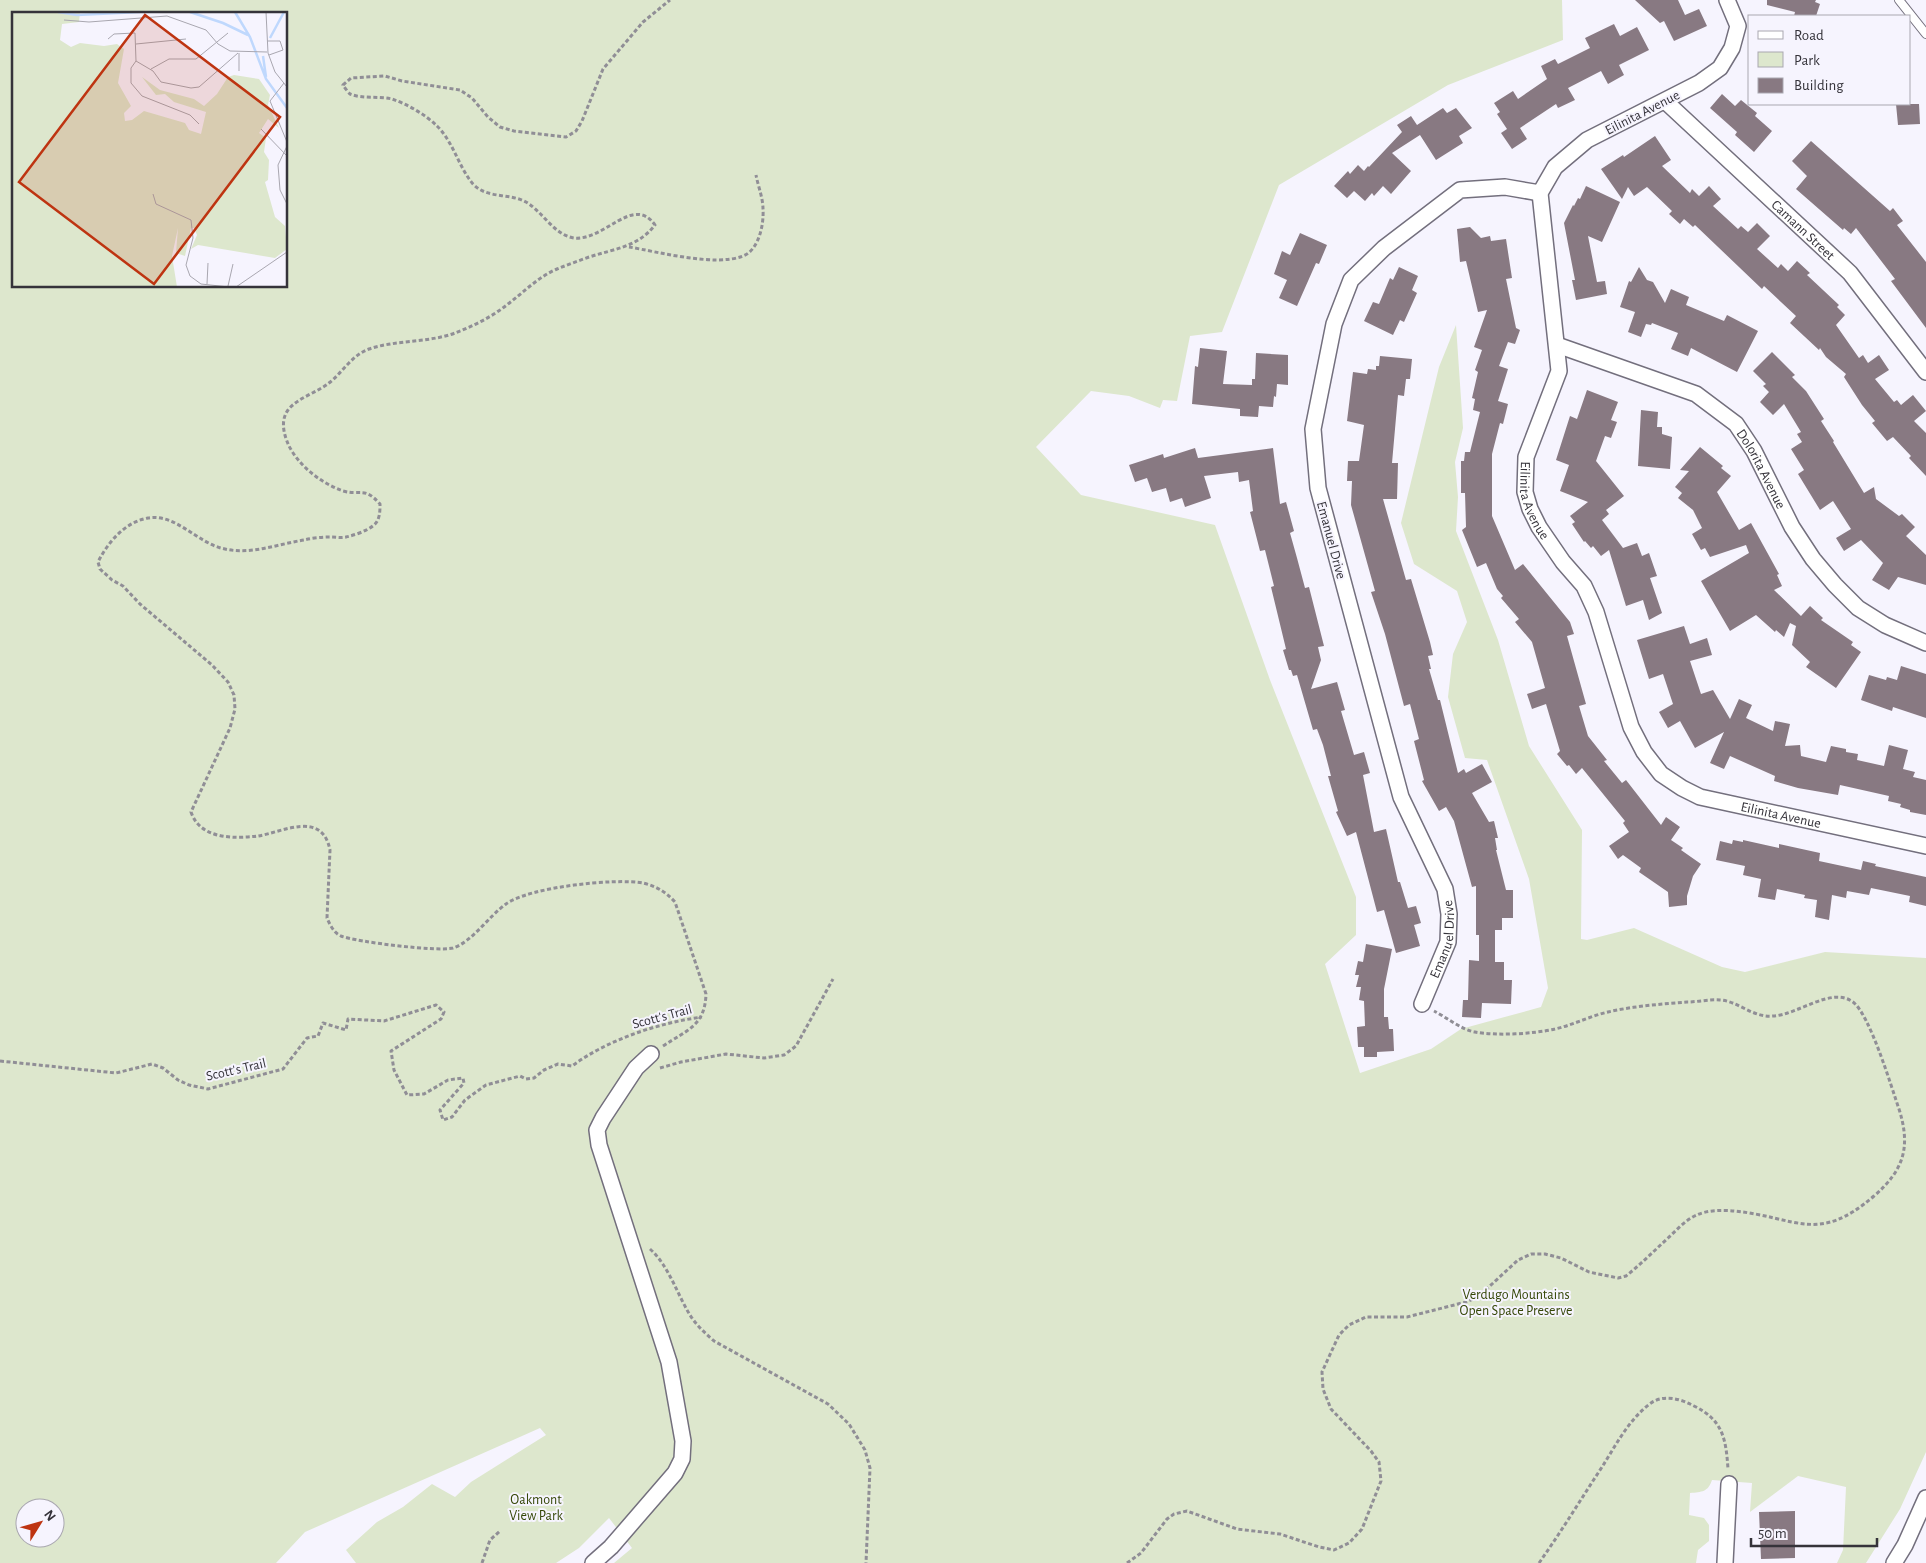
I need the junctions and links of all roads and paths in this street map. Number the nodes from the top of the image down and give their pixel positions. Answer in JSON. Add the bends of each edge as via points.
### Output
{"nodes":[{"id":1,"x":670,"y":0,"type":"edge"},
{"id":2,"x":1727,"y":0,"type":"edge"},
{"id":3,"x":1899,"y":0,"type":"edge"},
{"id":4,"x":1911,"y":15,"type":"edge"},
{"id":5,"x":1911,"y":15,"type":"edge"},
{"id":6,"x":1926,"y":34,"type":"edge"},
{"id":7,"x":1665,"y":101,"type":"junction"},
{"id":8,"x":756,"y":175,"type":"dead end"},
{"id":9,"x":1540,"y":193,"type":"junction"},
{"id":10,"x":628,"y":247,"type":"junction"},
{"id":11,"x":1557,"y":346,"type":"junction"},
{"id":12,"x":1926,"y":372,"type":"edge"},
{"id":13,"x":1926,"y":643,"type":"edge"},
{"id":14,"x":1926,"y":846,"type":"edge"},
{"id":15,"x":833,"y":979,"type":"dead end"},
{"id":16,"x":1422,"y":1004,"type":"joint"},
{"id":17,"x":702,"y":1017,"type":"junction"},
{"id":18,"x":651,"y":1054,"type":"joint"},
{"id":19,"x":0,"y":1061,"type":"edge"},
{"id":20,"x":657,"y":1068,"type":"dead end"},
{"id":21,"x":630,"y":1240,"type":"junction"},
{"id":22,"x":1729,"y":1484,"type":"joint"},
{"id":23,"x":1926,"y":1498,"type":"edge"},
{"id":24,"x":500,"y":1531,"type":"dead end"},
{"id":25,"x":482,"y":1563,"type":"edge"},
{"id":26,"x":593,"y":1563,"type":"edge"},
{"id":27,"x":866,"y":1563,"type":"edge"},
{"id":28,"x":1127,"y":1563,"type":"edge"},
{"id":29,"x":1539,"y":1563,"type":"edge"},
{"id":30,"x":1725,"y":1563,"type":"edge"},
{"id":31,"x":1894,"y":1563,"type":"edge"}],
"edges":[{"from":1,"to":10,"type":"path","via":[[643,22],[603,69],[582,121],[576,131],[566,137],[500,127],[460,90],[385,76],[351,78],[342,86],[350,94],[392,99],[413,109],[437,126],[452,144],[475,185],[483,191],[526,202],[560,232],[574,238],[586,237],[633,214],[650,218],[655,225],[647,235]]},
{"from":2,"to":7,"type":"street","name":"Eilinita Avenue","via":[[1738,26],[1732,48],[1720,68]]},
{"from":3,"to":5,"type":"lane"},
{"from":4,"to":6,"type":"lane"},
{"from":7,"to":9,"type":"street","name":"Eilinita Avenue","via":[[1587,140],[1555,167]]},
{"from":7,"to":12,"type":"street","name":"Camann Street","via":[[1850,273]]},
{"from":8,"to":10,"type":"path","via":[[764,209],[762,229],[756,246],[744,256],[690,258]]},
{"from":9,"to":11,"type":"street","name":"Eilinita Avenue"},
{"from":9,"to":16,"type":"street","name":"Emanuel Drive","via":[[1505,187],[1460,190],[1384,248],[1351,280],[1334,324],[1314,429],[1318,488],[1401,797],[1445,889],[1449,914],[1448,942]]},
{"from":10,"to":17,"type":"path","via":[[555,270],[506,306],[453,334],[371,348],[357,354],[328,384],[288,410],[283,427],[296,458],[323,482],[345,492],[363,492],[373,496],[380,504],[375,525],[345,537],[305,540],[252,550],[225,549],[163,518],[149,518],[134,522],[118,533],[98,562],[100,569],[112,580],[123,586],[223,676],[234,695],[235,708],[230,728],[191,812],[194,822],[203,830],[235,837],[258,836],[304,826],[321,832],[328,840],[330,850],[327,918],[340,935],[362,941],[440,950],[464,942],[507,903],[525,895],[576,885],[643,883],[659,888],[675,902],[706,994]]},
{"from":11,"to":13,"type":"street","name":"Dolorita Avenue","via":[[1696,394],[1736,424],[1754,451],[1792,527],[1835,585],[1858,608],[1885,625]]},
{"from":11,"to":14,"type":"street","name":"Eilinita Avenue","via":[[1559,372],[1526,457],[1525,492],[1539,527],[1584,586],[1596,612],[1631,727],[1660,774],[1700,797]]},
{"from":15,"to":20,"type":"path","via":[[796,1046],[784,1055],[764,1058],[726,1054]]},
{"from":16,"to":28,"type":"path","via":[[1474,1032],[1513,1034],[1554,1029],[1608,1012],[1722,1000],[1756,1014],[1776,1016],[1840,996],[1863,1012],[1903,1122],[1905,1153],[1895,1173],[1875,1195],[1844,1218],[1827,1224],[1807,1226],[1758,1214],[1724,1210],[1699,1213],[1687,1220],[1626,1276],[1618,1278],[1589,1272],[1561,1258],[1531,1254],[1518,1260],[1478,1297],[1466,1302],[1406,1317],[1366,1317],[1349,1325],[1339,1335],[1322,1372],[1323,1389],[1331,1409],[1379,1462],[1381,1481],[1362,1529],[1349,1543],[1334,1550],[1280,1534],[1237,1529],[1187,1511],[1174,1514],[1167,1520],[1141,1553]]},
{"from":17,"to":18,"type":"path"},
{"from":17,"to":19,"type":"path","name":"Scott's Trail","via":[[641,1031],[586,1056],[572,1066],[558,1064],[534,1078],[520,1076],[486,1084],[465,1100],[452,1117],[443,1120],[440,1110],[464,1083],[463,1078],[448,1080],[424,1094],[406,1095],[394,1070],[391,1051],[441,1019],[444,1012],[436,1006],[384,1021],[348,1019],[346,1030],[322,1023],[318,1036],[307,1038],[283,1069],[208,1089],[178,1080],[152,1064],[116,1073]]},
{"from":18,"to":21,"type":"street","via":[[627,1080],[597,1130]]},
{"from":21,"to":26,"type":"street","via":[[669,1362],[683,1442],[682,1459],[675,1473],[611,1547]]},
{"from":21,"to":27,"type":"path","via":[[651,1250],[676,1286],[690,1316],[714,1341],[828,1404],[849,1424],[865,1450],[870,1468]]},
{"from":22,"to":29,"type":"path","via":[[1727,1451],[1715,1420],[1677,1398],[1650,1403],[1628,1426]]},
{"from":22,"to":30,"type":"street"},
{"from":23,"to":31,"type":"street"},
{"from":24,"to":25,"type":"path","via":[[490,1540]]}]}
